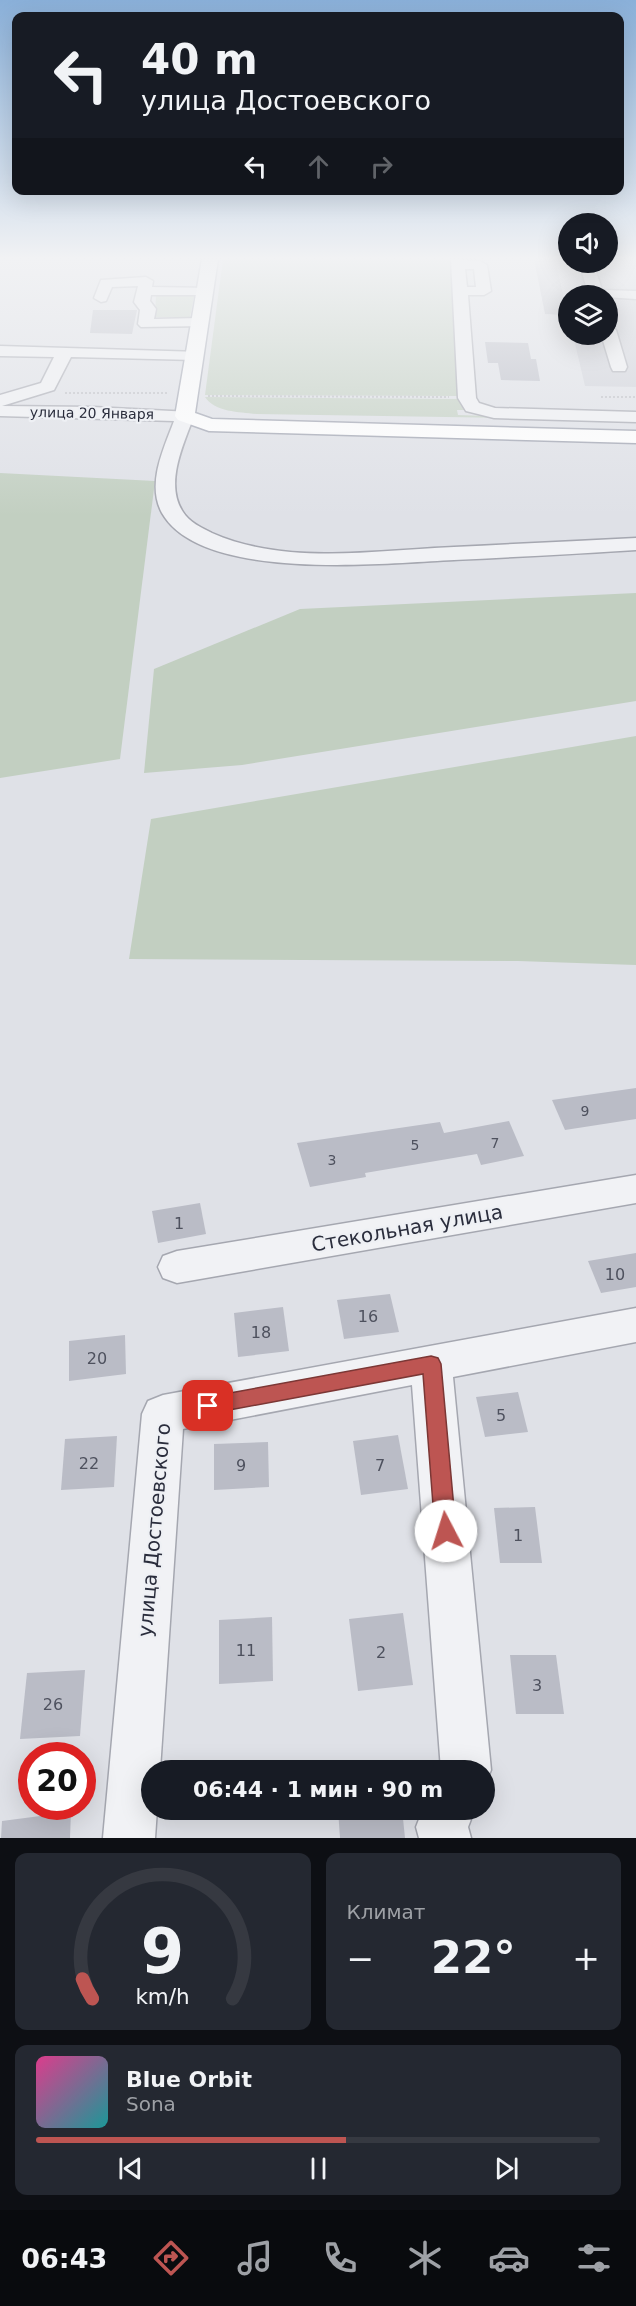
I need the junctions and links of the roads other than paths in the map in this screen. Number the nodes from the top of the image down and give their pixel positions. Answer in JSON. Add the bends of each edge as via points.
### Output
{"nodes":[{"id":1,"x":197,"y":345,"type":"edge"},
{"id":2,"x":465,"y":345,"type":"edge"},
{"id":3,"x":612,"y":345,"type":"edge"},
{"id":4,"x":0,"y":351,"type":"edge"},
{"id":5,"x":65,"y":352,"type":"junction"},
{"id":6,"x":636,"y":354,"type":"edge"},
{"id":7,"x":195,"y":355,"type":"junction"},
{"id":8,"x":4,"y":407,"type":"edge"},
{"id":9,"x":185,"y":416,"type":"junction"},
{"id":10,"x":636,"y":417,"type":"edge"},
{"id":11,"x":636,"y":428,"type":"edge"},
{"id":12,"x":636,"y":437,"type":"edge"},
{"id":13,"x":636,"y":544,"type":"edge"},
{"id":14,"x":636,"y":1189,"type":"edge"},
{"id":15,"x":177,"y":1268,"type":"dead end"},
{"id":16,"x":636,"y":1325,"type":"edge"},
{"id":17,"x":431,"y":1364,"type":"junction"},
{"id":18,"x":465,"y":1760,"type":"edge"},
{"id":19,"x":445,"y":1820,"type":"edge"},
{"id":20,"x":129,"y":1838,"type":"edge"},
{"id":21,"x":445,"y":1838,"type":"edge"}],
"edges":[{"from":1,"to":7,"type":"main road"},
{"from":2,"to":10,"type":"street","via":[[468,398],[476,410]]},
{"from":3,"to":6,"type":"street","via":[[617,360]]},
{"from":4,"to":5,"type":"street"},
{"from":5,"to":7,"type":"street"},
{"from":5,"to":8,"type":"street","via":[[48,386]]},
{"from":7,"to":9,"type":"main road"},
{"from":8,"to":9,"type":"street","name":"улица 20 Января"},
{"from":9,"to":11,"type":"main road"},
{"from":9,"to":12,"type":"main road","via":[[209,425]]},
{"from":9,"to":13,"type":"street","via":[[165,487],[173,512],[188,527],[220,545],[262,555],[331,560]]},
{"from":14,"to":15,"type":"street","name":"Стекольная улица"},
{"from":16,"to":17,"type":"street","name":"улица Достоевского"},
{"from":17,"to":18,"type":"street"},
{"from":17,"to":20,"type":"street","name":"улица Достоевского","via":[[163,1414]]},
{"from":19,"to":21,"type":"street"}]}
